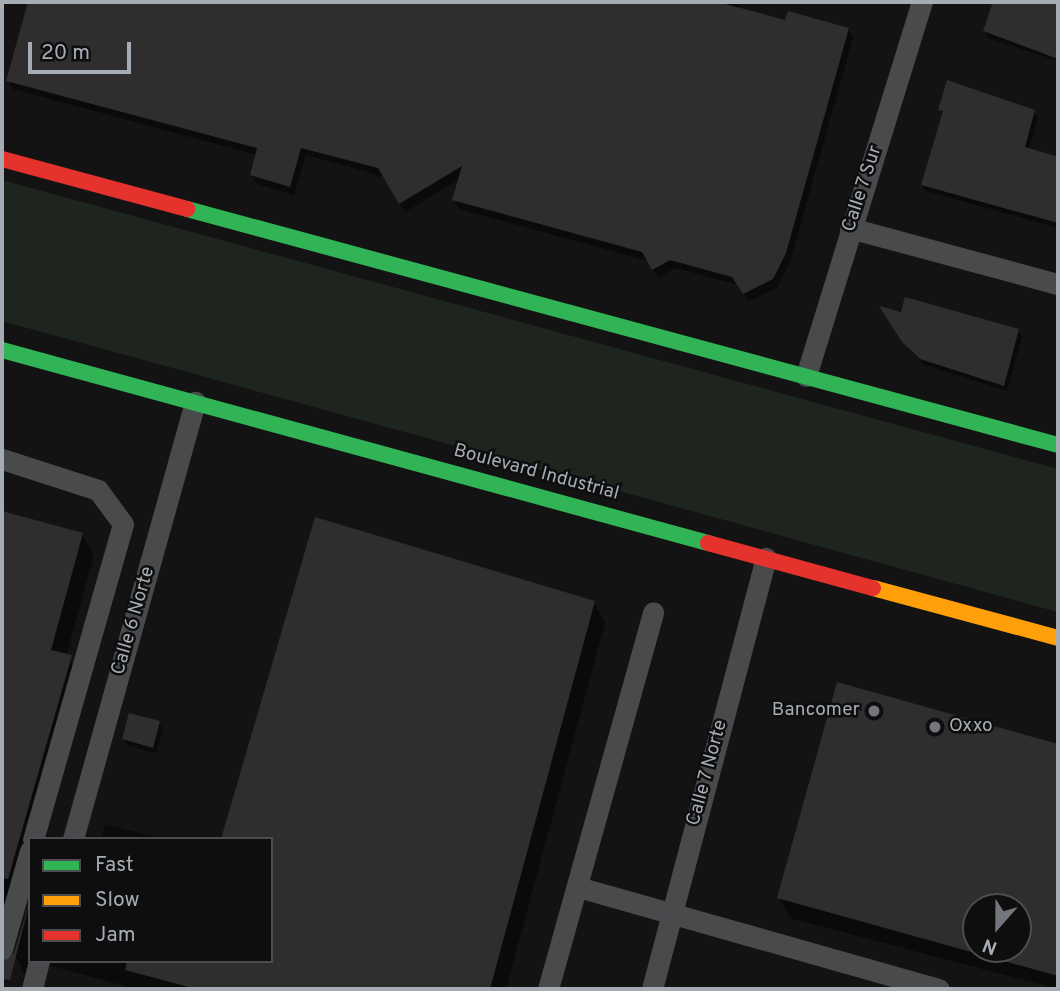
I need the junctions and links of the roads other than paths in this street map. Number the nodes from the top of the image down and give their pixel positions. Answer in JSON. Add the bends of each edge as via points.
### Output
{"nodes":[{"id":1,"x":922,"y":2,"type":"edge"},
{"id":2,"x":2,"y":159,"type":"edge"},
{"id":3,"x":850,"y":228,"type":"junction"},
{"id":4,"x":1058,"y":284,"type":"edge"},
{"id":5,"x":2,"y":350,"type":"edge"},
{"id":6,"x":806,"y":376,"type":"junction"},
{"id":7,"x":195,"y":402,"type":"junction"},
{"id":8,"x":1058,"y":445,"type":"edge"},
{"id":9,"x":2,"y":460,"type":"edge"},
{"id":10,"x":765,"y":558,"type":"junction"},
{"id":11,"x":653,"y":612,"type":"dead end"},
{"id":12,"x":1058,"y":638,"type":"edge"},
{"id":13,"x":34,"y":837,"type":"edge"},
{"id":14,"x":75,"y":837,"type":"edge"},
{"id":15,"x":28,"y":858,"type":"edge"},
{"id":16,"x":578,"y":887,"type":"junction"},
{"id":17,"x":671,"y":912,"type":"junction"},
{"id":18,"x":2,"y":949,"type":"edge"},
{"id":19,"x":38,"y":963,"type":"edge"},
{"id":20,"x":32,"y":989,"type":"edge"},
{"id":21,"x":548,"y":989,"type":"edge"},
{"id":22,"x":652,"y":989,"type":"edge"},
{"id":23,"x":939,"y":989,"type":"edge"}],
"edges":[{"from":1,"to":3,"type":"lane","name":"Calle 7 Sur"},
{"from":2,"to":6,"type":"highway"},
{"from":3,"to":4,"type":"lane"},
{"from":3,"to":6,"type":"lane","name":"Calle 7 Sur"},
{"from":5,"to":7,"type":"highway","name":"Boulevard Industrial"},
{"from":6,"to":8,"type":"highway"},
{"from":7,"to":10,"type":"highway","name":"Boulevard Industrial"},
{"from":7,"to":14,"type":"lane","name":"Calle 6 Norte"},
{"from":9,"to":13,"type":"lane","via":[[98,490],[123,524]]},
{"from":10,"to":12,"type":"highway","name":"Boulevard Industrial"},
{"from":10,"to":17,"type":"lane","name":"Calle 7 Norte"},
{"from":11,"to":16,"type":"lane"},
{"from":15,"to":18,"type":"lane"},
{"from":16,"to":17,"type":"lane"},
{"from":16,"to":21,"type":"lane"},
{"from":17,"to":22,"type":"lane","name":"Calle 7 Norte"},
{"from":17,"to":23,"type":"lane"},
{"from":19,"to":20,"type":"lane"}]}
